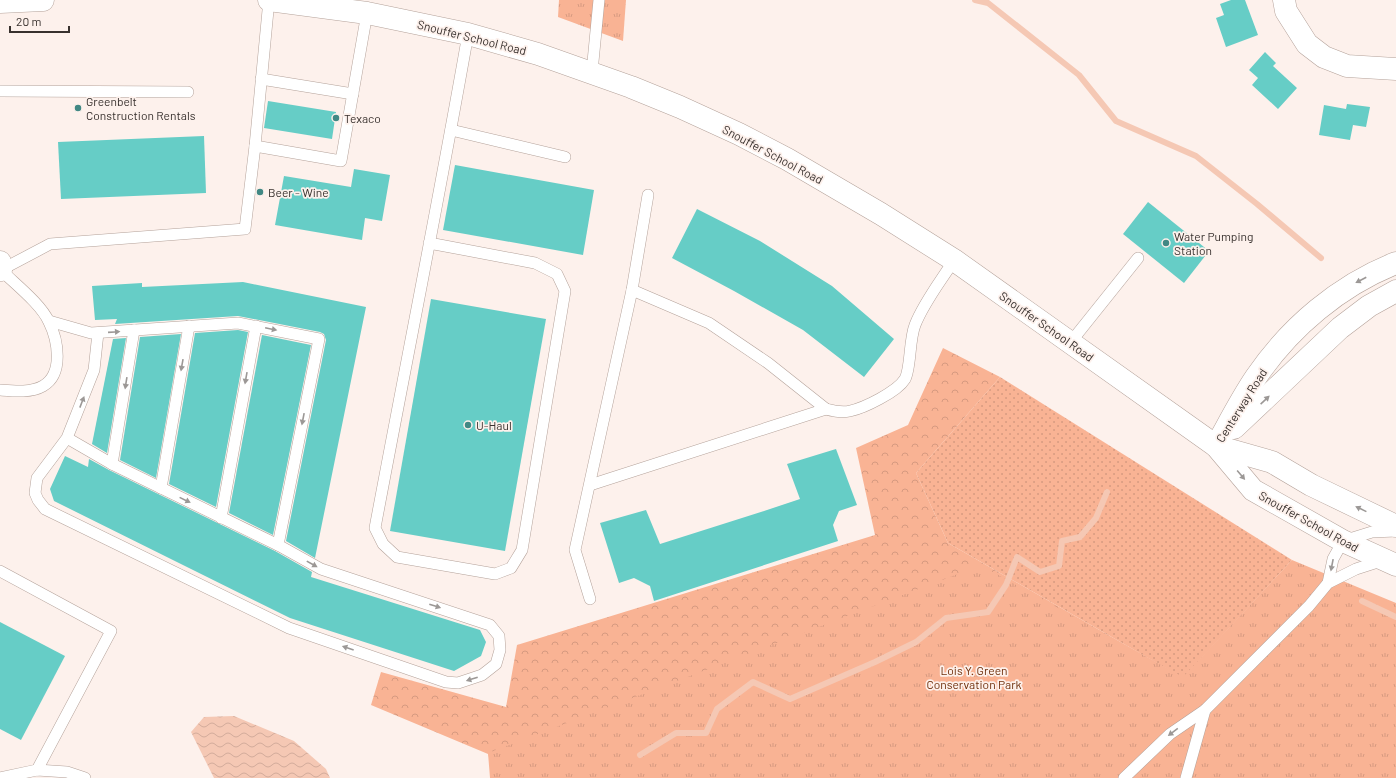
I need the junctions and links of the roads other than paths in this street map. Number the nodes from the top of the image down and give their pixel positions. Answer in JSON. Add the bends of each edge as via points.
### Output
{"nodes":[{"id":1,"x":43,"y":0,"type":"edge"},
{"id":2,"x":269,"y":0,"type":"edge"},
{"id":3,"x":599,"y":0,"type":"edge"},
{"id":4,"x":1284,"y":0,"type":"edge"},
{"id":5,"x":0,"y":2,"type":"edge"},
{"id":6,"x":367,"y":13,"type":"junction"},
{"id":7,"x":468,"y":34,"type":"junction"},
{"id":8,"x":1396,"y":69,"type":"edge"},
{"id":9,"x":592,"y":72,"type":"junction"},
{"id":10,"x":261,"y":79,"type":"junction"},
{"id":11,"x":0,"y":91,"type":"edge"},
{"id":12,"x":188,"y":92,"type":"dead end"},
{"id":13,"x":353,"y":94,"type":"junction"},
{"id":14,"x":451,"y":130,"type":"junction"},
{"id":15,"x":255,"y":146,"type":"junction"},
{"id":16,"x":565,"y":157,"type":"dead end"},
{"id":17,"x":648,"y":195,"type":"dead end"},
{"id":18,"x":429,"y":243,"type":"junction"},
{"id":19,"x":1138,"y":258,"type":"dead end"},
{"id":20,"x":954,"y":260,"type":"junction"},
{"id":21,"x":1396,"y":263,"type":"edge"},
{"id":22,"x":0,"y":266,"type":"edge"},
{"id":23,"x":632,"y":290,"type":"junction"},
{"id":24,"x":1396,"y":291,"type":"edge"},
{"id":25,"x":49,"y":321,"type":"junction"},
{"id":26,"x":189,"y":326,"type":"junction"},
{"id":27,"x":256,"y":326,"type":"junction"},
{"id":28,"x":134,"y":330,"type":"junction"},
{"id":29,"x":98,"y":333,"type":"junction"},
{"id":30,"x":1070,"y":343,"type":"junction"},
{"id":31,"x":0,"y":390,"type":"edge"},
{"id":32,"x":826,"y":409,"type":"junction"},
{"id":33,"x":68,"y":438,"type":"junction"},
{"id":34,"x":1216,"y":446,"type":"junction"},
{"id":35,"x":112,"y":464,"type":"junction"},
{"id":36,"x":590,"y":485,"type":"junction"},
{"id":37,"x":160,"y":488,"type":"junction"},
{"id":38,"x":222,"y":518,"type":"junction"},
{"id":39,"x":1396,"y":526,"type":"edge"},
{"id":40,"x":1396,"y":531,"type":"edge"},
{"id":41,"x":1344,"y":541,"type":"junction"},
{"id":42,"x":278,"y":545,"type":"junction"},
{"id":43,"x":1391,"y":562,"type":"edge"},
{"id":44,"x":0,"y":571,"type":"edge"},
{"id":45,"x":1328,"y":583,"type":"junction"},
{"id":46,"x":590,"y":599,"type":"dead end"},
{"id":47,"x":1205,"y":710,"type":"junction"},
{"id":48,"x":37,"y":770,"type":"junction"},
{"id":49,"x":0,"y":778,"type":"edge"},
{"id":50,"x":85,"y":778,"type":"edge"},
{"id":51,"x":1124,"y":778,"type":"edge"},
{"id":52,"x":1186,"y":778,"type":"edge"}],
"edges":[{"from":1,"to":5,"type":"main road"},
{"from":2,"to":6,"type":"main road","name":"Snouffer School Road"},
{"from":2,"to":10,"type":"lane"},
{"from":3,"to":9,"type":"lane"},
{"from":4,"to":8,"type":"main road","via":[[1286,11],[1307,44],[1324,57],[1347,66]]},
{"from":6,"to":7,"type":"main road","name":"Snouffer School Road"},
{"from":6,"to":13,"type":"lane"},
{"from":7,"to":9,"type":"main road","name":"Snouffer School Road"},
{"from":7,"to":14,"type":"lane"},
{"from":9,"to":20,"type":"main road","name":"Snouffer School Road","via":[[680,107],[753,141],[881,214]]},
{"from":10,"to":13,"type":"lane"},
{"from":10,"to":15,"type":"lane"},
{"from":11,"to":12,"type":"lane"},
{"from":13,"to":15,"type":"lane","via":[[341,160]]},
{"from":14,"to":16,"type":"lane"},
{"from":14,"to":18,"type":"lane"},
{"from":15,"to":22,"type":"lane","via":[[245,229],[50,244]]},
{"from":17,"to":23,"type":"lane"},
{"from":18,"to":18,"type":"lane","via":[[375,528],[383,544],[397,557],[495,574],[510,568],[522,550],[565,291],[557,274],[535,263]]},
{"from":19,"to":30,"type":"lane"},
{"from":20,"to":30,"type":"main road","name":"Snouffer School Road"},
{"from":20,"to":32,"type":"lane","via":[[921,310],[914,327],[905,379],[885,396],[851,411],[838,412]]},
{"from":21,"to":34,"type":"main road","name":"Centerway Road","one_way":true,"via":[[1347,287],[1310,316],[1281,345],[1256,377]]},
{"from":22,"to":25,"type":"lane"},
{"from":23,"to":32,"type":"lane","via":[[709,323],[768,363]]},
{"from":23,"to":36,"type":"lane"},
{"from":34,"to":24,"type":"main road","name":"Centerway Road","one_way":true,"via":[[1340,328],[1369,306]]},
{"from":25,"to":29,"type":"lane"},
{"from":25,"to":31,"type":"lane","via":[[58,359],[53,376],[42,386],[29,390]]},
{"from":26,"to":27,"type":"lane","via":[[238,323]]},
{"from":26,"to":28,"type":"lane"},
{"from":26,"to":37,"type":"lane","one_way":true},
{"from":27,"to":38,"type":"lane","one_way":true},
{"from":27,"to":42,"type":"lane","one_way":true,"via":[[319,339]]},
{"from":29,"to":28,"type":"lane","one_way":true},
{"from":28,"to":35,"type":"lane","one_way":true},
{"from":33,"to":29,"type":"lane","one_way":true,"via":[[94,370]]},
{"from":30,"to":34,"type":"main road","name":"Snouffer School Road"},
{"from":32,"to":36,"type":"lane"},
{"from":33,"to":35,"type":"lane"},
{"from":42,"to":33,"type":"lane","one_way":true,"via":[[321,569],[490,625],[499,636],[500,650],[496,664],[482,675],[458,683],[446,682],[416,672],[289,628],[45,508],[34,493],[37,478]]},
{"from":39,"to":34,"type":"main road","name":"Snouffer School Road","one_way":true,"via":[[1311,485],[1272,462]]},
{"from":34,"to":41,"type":"main road","name":"Snouffer School Road","one_way":true,"via":[[1253,490]]},
{"from":35,"to":37,"type":"lane"},
{"from":36,"to":46,"type":"lane","via":[[575,550]]},
{"from":37,"to":38,"type":"lane","one_way":true},
{"from":38,"to":42,"type":"lane"},
{"from":40,"to":41,"type":"lane","via":[[1372,532]]},
{"from":41,"to":43,"type":"main road","name":"Snouffer School Road"},
{"from":41,"to":45,"type":"lane","one_way":true,"via":[[1333,558]]},
{"from":43,"to":45,"type":"lane","via":[[1356,569]]},
{"from":44,"to":48,"type":"lane","via":[[111,631]]},
{"from":45,"to":47,"type":"lane","via":[[1309,606]]},
{"from":47,"to":51,"type":"lane","one_way":true,"via":[[1170,734]]},
{"from":47,"to":52,"type":"lane"},
{"from":48,"to":49,"type":"lane"},
{"from":48,"to":50,"type":"lane","via":[[67,772]]}]}
